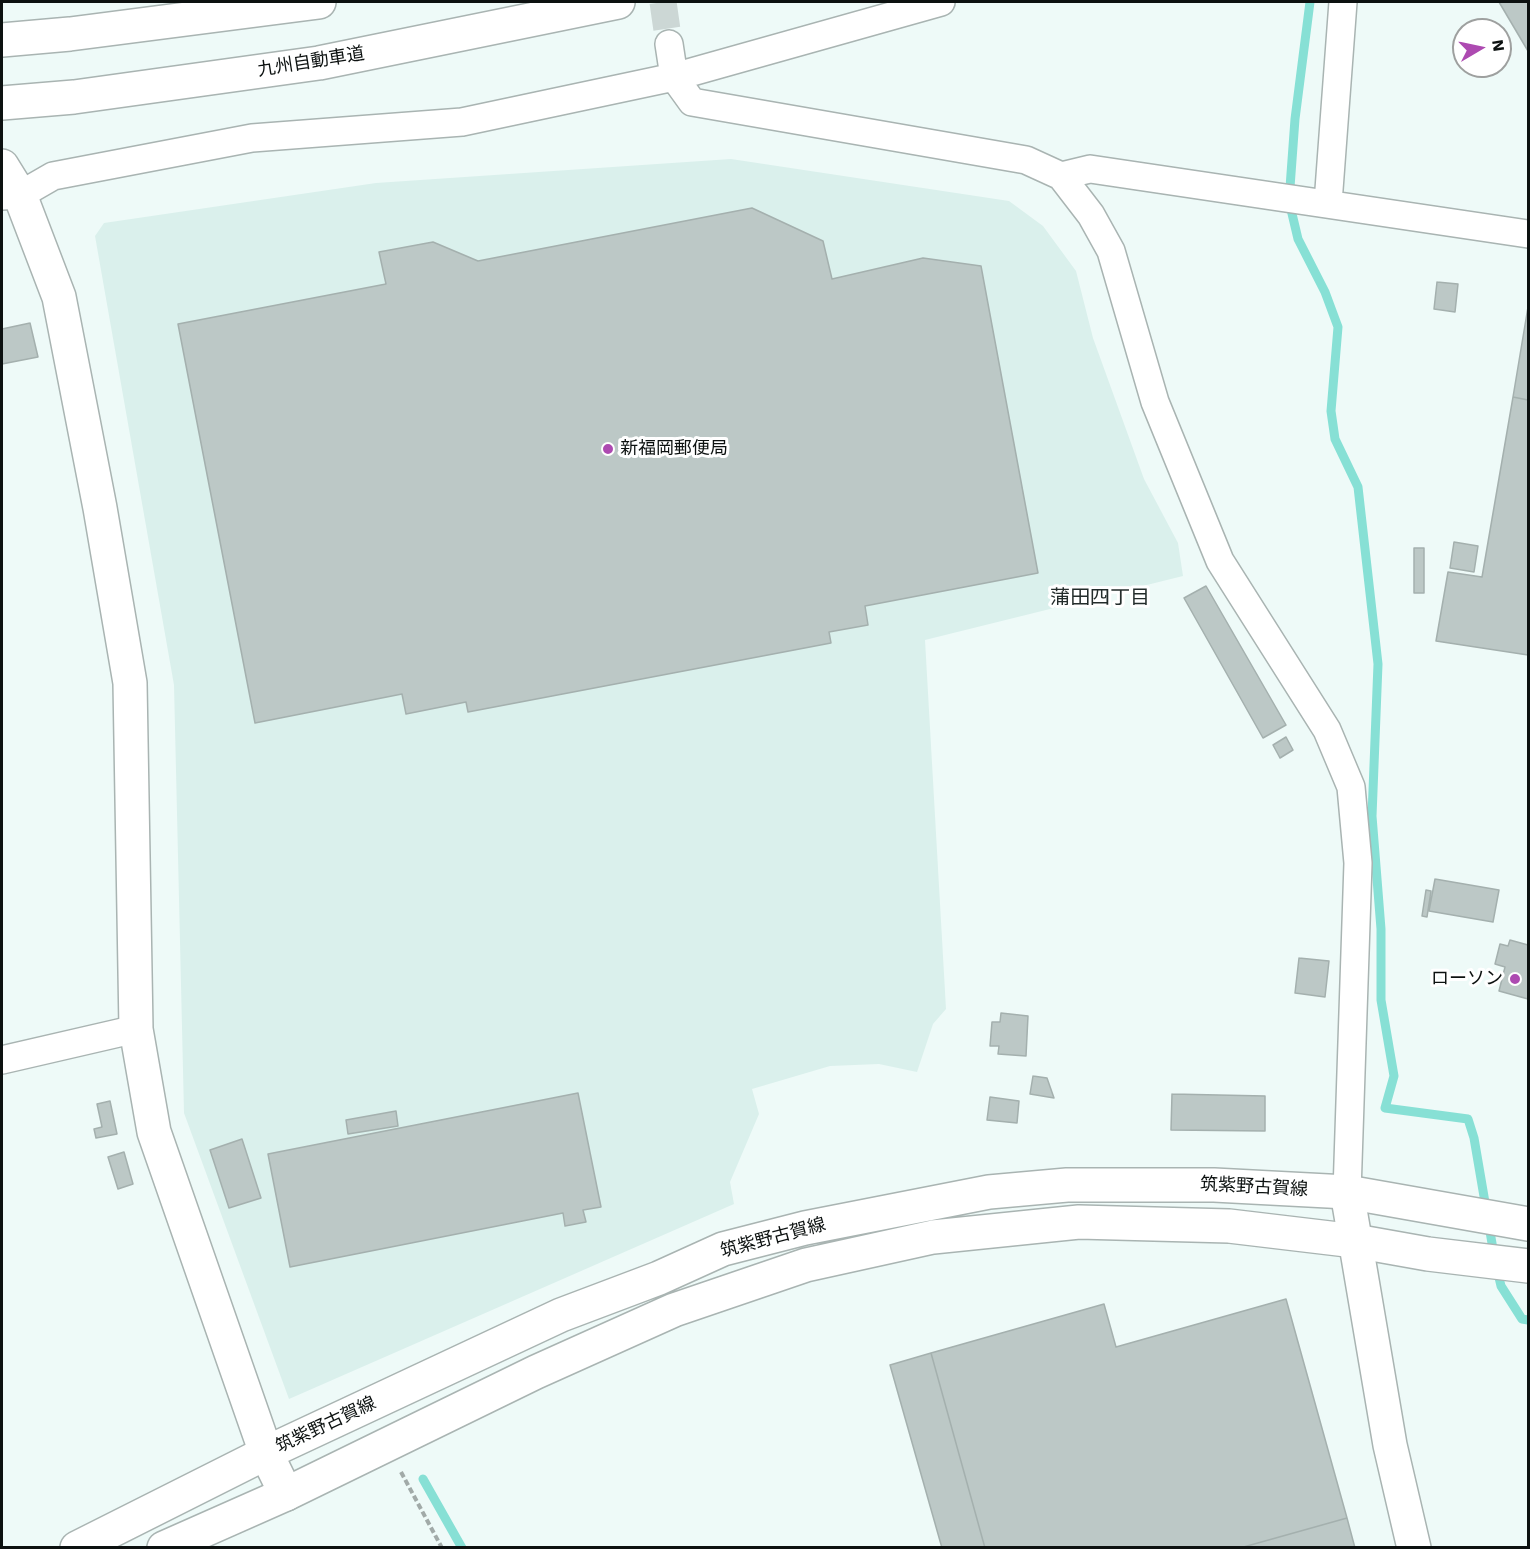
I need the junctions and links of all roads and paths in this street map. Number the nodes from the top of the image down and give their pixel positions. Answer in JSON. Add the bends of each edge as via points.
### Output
{"nodes":[{"id":1,"x":319,"y":2,"type":"edge"},
{"id":2,"x":618,"y":2,"type":"edge"},
{"id":3,"x":941,"y":2,"type":"edge"},
{"id":4,"x":1343,"y":2,"type":"edge"},
{"id":5,"x":2,"y":40,"type":"edge"},
{"id":6,"x":669,"y":44,"type":"tunnel mouth"},
{"id":7,"x":674,"y":77,"type":"junction"},
{"id":8,"x":2,"y":103,"type":"edge"},
{"id":9,"x":2,"y":166,"type":"edge"},
{"id":10,"x":1061,"y":176,"type":"junction"},
{"id":11,"x":11,"y":195,"type":"edge"},
{"id":12,"x":1328,"y":203,"type":"junction"},
{"id":13,"x":1528,"y":234,"type":"edge"},
{"id":14,"x":136,"y":1029,"type":"junction"},
{"id":15,"x":2,"y":1060,"type":"edge"},
{"id":16,"x":1347,"y":1192,"type":"junction"},
{"id":17,"x":1528,"y":1224,"type":"edge"},
{"id":18,"x":1355,"y":1241,"type":"junction"},
{"id":19,"x":1528,"y":1266,"type":"edge"},
{"id":20,"x":387,"y":1445,"type":"junction"},
{"id":21,"x":266,"y":1453,"type":"junction"},
{"id":22,"x":286,"y":1494,"type":"junction"},
{"id":23,"x":77,"y":1548,"type":"edge"},
{"id":24,"x":164,"y":1548,"type":"edge"},
{"id":25,"x":442,"y":1548,"type":"edge"},
{"id":26,"x":1414,"y":1548,"type":"edge"}],
"edges":[{"from":1,"to":5,"type":"main road"},
{"from":2,"to":8,"type":"main road","name":"九州自動車道","via":[[319,63],[74,97]]},
{"from":3,"to":7,"type":"street"},
{"from":4,"to":12,"type":"street"},
{"from":6,"to":7,"type":"street"},
{"from":7,"to":10,"type":"street","via":[[692,102],[1026,160]]},
{"from":7,"to":11,"type":"street","via":[[462,122],[252,138],[53,176]]},
{"from":9,"to":11,"type":"main road"},
{"from":10,"to":12,"type":"street","via":[[1090,169]]},
{"from":10,"to":16,"type":"street","via":[[1111,251],[1155,402],[1220,561],[1327,730],[1351,787],[1358,863]]},
{"from":11,"to":14,"type":"main road","via":[[59,297],[130,683]]},
{"from":12,"to":13,"type":"street"},
{"from":14,"to":15,"type":"street"},
{"from":14,"to":21,"type":"main road","via":[[154,1132]]},
{"from":16,"to":17,"type":"main road","name":"筑紫野古賀線"},
{"from":16,"to":18,"type":"main road"},
{"from":16,"to":21,"type":"main road","name":"筑紫野古賀線","via":[[1214,1185],[1067,1185],[989,1192],[805,1228],[723,1250],[561,1315]]},
{"from":18,"to":19,"type":"main road","name":"筑紫野古賀線"},
{"from":18,"to":20,"type":"main road","name":"筑紫野古賀線","via":[[1229,1226],[1079,1222],[933,1238],[806,1265],[674,1310]]},
{"from":18,"to":26,"type":"main road","via":[[1390,1445]]},
{"from":20,"to":22,"type":"main road","name":"筑紫野古賀線"},
{"from":20,"to":25,"type":"path"},
{"from":21,"to":22,"type":"main road"},
{"from":21,"to":23,"type":"main road","name":"筑紫野古賀線"},
{"from":22,"to":24,"type":"main road","name":"筑紫野古賀線"}]}
